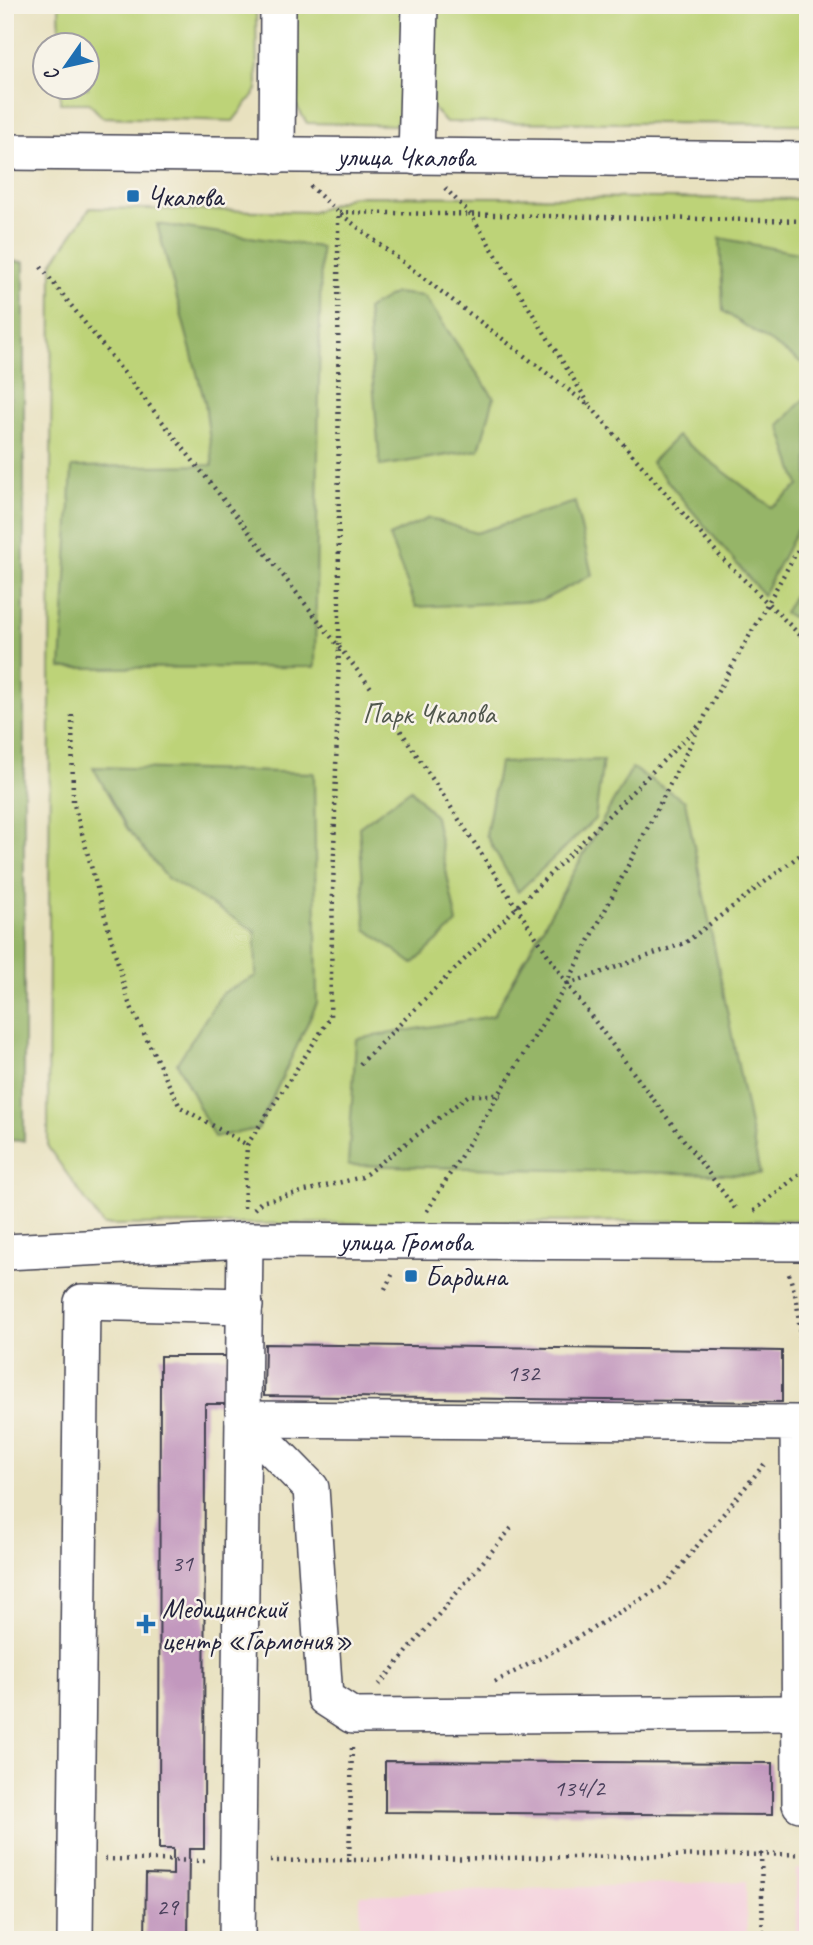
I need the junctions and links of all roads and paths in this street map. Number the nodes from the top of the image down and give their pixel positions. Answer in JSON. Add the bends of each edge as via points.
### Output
{"nodes":[{"id":1,"x":278,"y":5,"type":"edge"},
{"id":2,"x":420,"y":5,"type":"edge"},
{"id":3,"x":5,"y":152,"type":"edge"},
{"id":4,"x":276,"y":156,"type":"junction"},
{"id":5,"x":416,"y":157,"type":"junction"},
{"id":6,"x":808,"y":160,"type":"edge"},
{"id":7,"x":338,"y":212,"type":"junction"},
{"id":8,"x":471,"y":215,"type":"junction"},
{"id":9,"x":808,"y":221,"type":"edge"},
{"id":10,"x":41,"y":267,"type":"dead end"},
{"id":11,"x":592,"y":408,"type":"junction"},
{"id":12,"x":808,"y":532,"type":"edge"},
{"id":13,"x":769,"y":604,"type":"junction"},
{"id":14,"x":808,"y":643,"type":"edge"},
{"id":15,"x":339,"y":644,"type":"junction"},
{"id":16,"x":372,"y":689,"type":"dead end"},
{"id":17,"x":72,"y":715,"type":"dead end"},
{"id":18,"x":393,"y":719,"type":"dead end"},
{"id":19,"x":702,"y":722,"type":"junction"},
{"id":20,"x":808,"y":849,"type":"edge"},
{"id":21,"x":518,"y":909,"type":"junction"},
{"id":22,"x":567,"y":984,"type":"junction"},
{"id":23,"x":359,"y":1064,"type":"dead end"},
{"id":24,"x":501,"y":1095,"type":"junction"},
{"id":25,"x":247,"y":1144,"type":"junction"},
{"id":26,"x":808,"y":1167,"type":"edge"},
{"id":27,"x":247,"y":1223,"type":"junction"},
{"id":28,"x":409,"y":1240,"type":"junction"},
{"id":29,"x":793,"y":1243,"type":"edge"},
{"id":30,"x":5,"y":1252,"type":"edge"},
{"id":31,"x":385,"y":1289,"type":"dead end"},
{"id":32,"x":245,"y":1306,"type":"junction"},
{"id":33,"x":243,"y":1419,"type":"junction"},
{"id":34,"x":798,"y":1423,"type":"junction"},
{"id":35,"x":514,"y":1525,"type":"dead end"},
{"id":36,"x":490,"y":1685,"type":"dead end"},
{"id":37,"x":800,"y":1713,"type":"junction"},
{"id":38,"x":353,"y":1716,"type":"junction"},
{"id":39,"x":800,"y":1804,"type":"dead end"},
{"id":40,"x":761,"y":1853,"type":"junction"},
{"id":41,"x":808,"y":1854,"type":"edge"},
{"id":42,"x":75,"y":1858,"type":"junction"},
{"id":43,"x":238,"y":1861,"type":"junction"},
{"id":44,"x":349,"y":1862,"type":"junction"},
{"id":45,"x":75,"y":1940,"type":"edge"},
{"id":46,"x":237,"y":1940,"type":"edge"},
{"id":47,"x":763,"y":1940,"type":"edge"}],
"edges":[{"from":1,"to":4,"type":"street"},
{"from":2,"to":5,"type":"street"},
{"from":3,"to":4,"type":"street","name":"улица Чкалова"},
{"from":4,"to":5,"type":"street","name":"улица Чкалова"},
{"from":4,"to":7,"type":"path"},
{"from":5,"to":6,"type":"street","name":"улица Чкалова"},
{"from":5,"to":8,"type":"path"},
{"from":7,"to":8,"type":"path"},
{"from":7,"to":11,"type":"path"},
{"from":7,"to":15,"type":"path"},
{"from":8,"to":9,"type":"path"},
{"from":8,"to":11,"type":"path"},
{"from":10,"to":15,"type":"path"},
{"from":11,"to":13,"type":"path","via":[[719,555]]},
{"from":12,"to":13,"type":"path"},
{"from":13,"to":14,"type":"path"},
{"from":13,"to":19,"type":"path"},
{"from":15,"to":16,"type":"path"},
{"from":15,"to":25,"type":"path","via":[[330,1018]]},
{"from":17,"to":25,"type":"path","via":[[73,801],[129,1003],[180,1107]]},
{"from":18,"to":21,"type":"path"},
{"from":19,"to":21,"type":"path"},
{"from":19,"to":22,"type":"path"},
{"from":20,"to":22,"type":"path","via":[[685,943]]},
{"from":21,"to":22,"type":"path"},
{"from":21,"to":23,"type":"path"},
{"from":22,"to":24,"type":"path"},
{"from":22,"to":26,"type":"path","via":[[743,1219]]},
{"from":24,"to":27,"type":"path","via":[[469,1095],[362,1177],[261,1202]]},
{"from":24,"to":28,"type":"path"},
{"from":25,"to":27,"type":"path"},
{"from":27,"to":28,"type":"street","name":"улица Громова"},
{"from":27,"to":30,"type":"street","name":"улица Громова"},
{"from":27,"to":32,"type":"street"},
{"from":28,"to":29,"type":"street","name":"улица Громова"},
{"from":28,"to":31,"type":"path"},
{"from":29,"to":34,"type":"path","via":[[806,1415]]},
{"from":32,"to":33,"type":"street"},
{"from":32,"to":42,"type":"street","via":[[82,1302]]},
{"from":33,"to":34,"type":"street"},
{"from":33,"to":38,"type":"street","via":[[311,1488],[325,1698]]},
{"from":33,"to":43,"type":"street"},
{"from":34,"to":36,"type":"path","via":[[665,1585]]},
{"from":34,"to":37,"type":"street"},
{"from":35,"to":38,"type":"path"},
{"from":37,"to":38,"type":"street"},
{"from":37,"to":39,"type":"street"},
{"from":38,"to":44,"type":"path"},
{"from":40,"to":41,"type":"path"},
{"from":40,"to":44,"type":"path"},
{"from":40,"to":47,"type":"path"},
{"from":42,"to":43,"type":"path"},
{"from":42,"to":45,"type":"street"},
{"from":43,"to":44,"type":"path"},
{"from":43,"to":46,"type":"street"}]}
